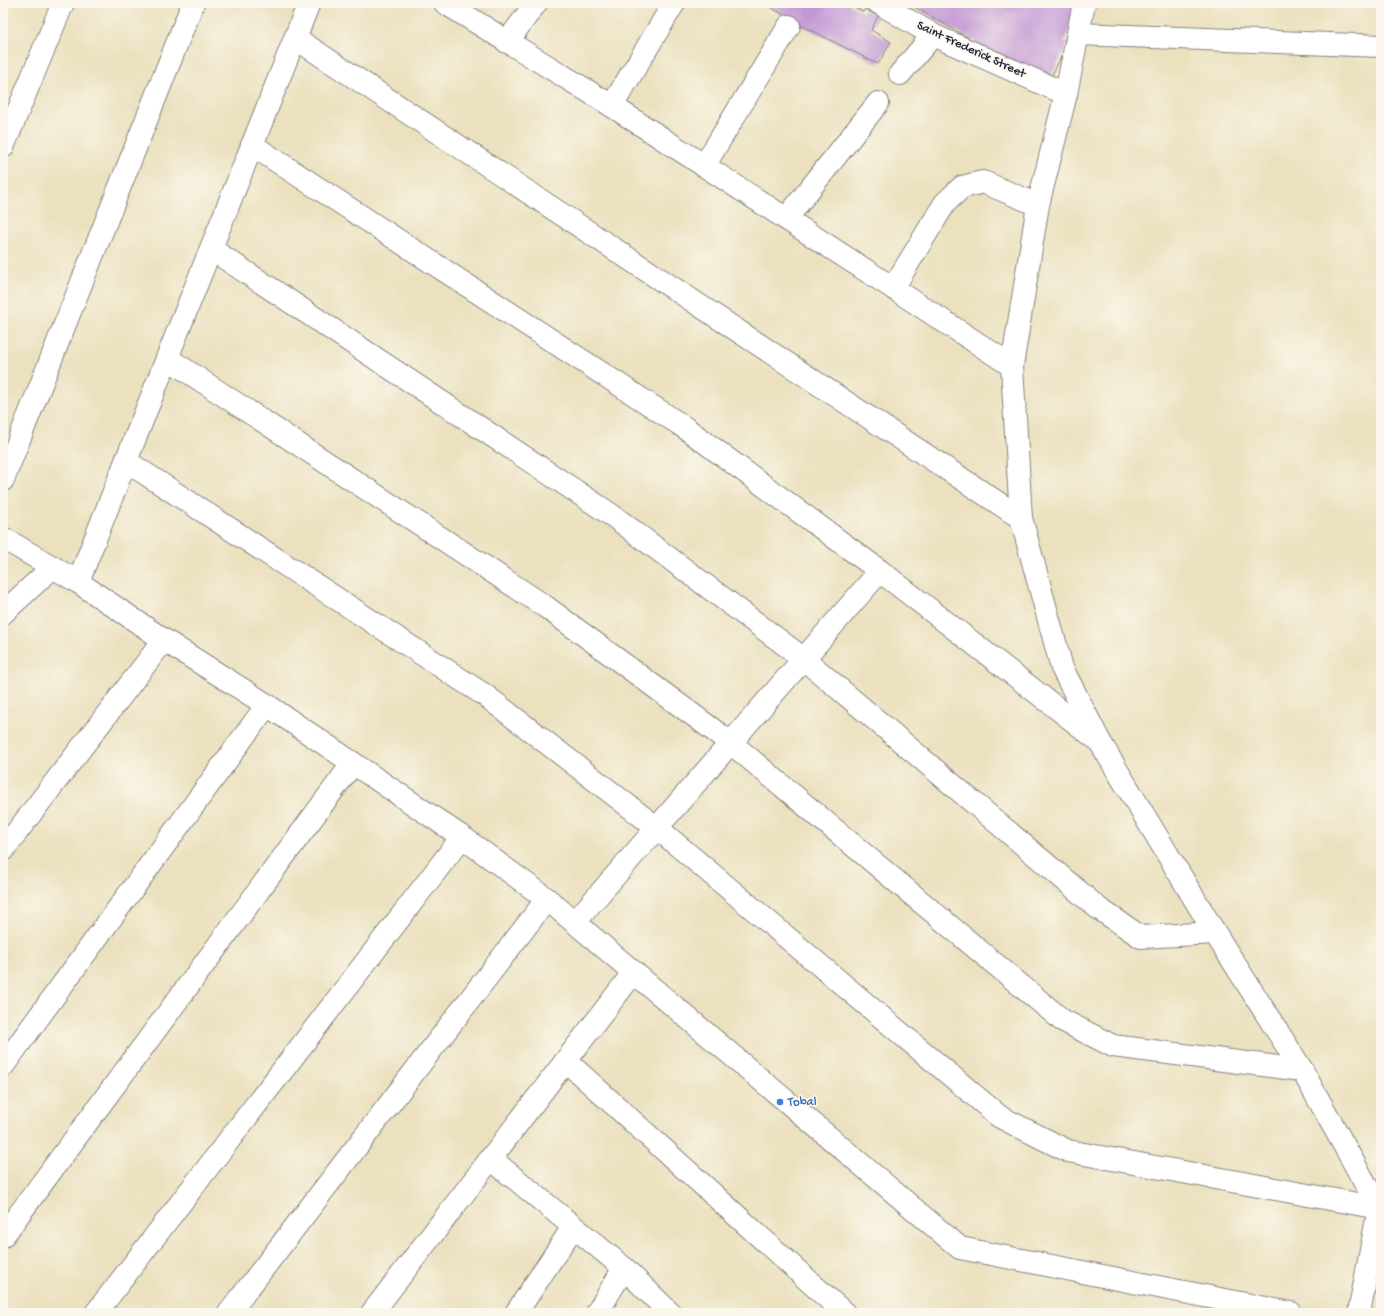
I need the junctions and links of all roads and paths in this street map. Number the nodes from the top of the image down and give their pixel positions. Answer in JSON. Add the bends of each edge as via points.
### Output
{"nodes":[{"id":1,"x":63,"y":3,"type":"edge"},
{"id":2,"x":192,"y":3,"type":"edge"},
{"id":3,"x":309,"y":3,"type":"edge"},
{"id":4,"x":445,"y":3,"type":"edge"},
{"id":5,"x":536,"y":3,"type":"edge"},
{"id":6,"x":674,"y":3,"type":"edge"},
{"id":7,"x":879,"y":3,"type":"edge"},
{"id":8,"x":1084,"y":3,"type":"edge"},
{"id":9,"x":789,"y":26,"type":"dead end"},
{"id":10,"x":1078,"y":34,"type":"junction"},
{"id":11,"x":933,"y":35,"type":"junction"},
{"id":12,"x":295,"y":38,"type":"junction"},
{"id":13,"x":507,"y":42,"type":"junction"},
{"id":14,"x":1381,"y":46,"type":"edge"},
{"id":15,"x":900,"y":74,"type":"dead end"},
{"id":16,"x":1066,"y":94,"type":"junction"},
{"id":17,"x":878,"y":103,"type":"dead end"},
{"id":18,"x":612,"y":106,"type":"junction"},
{"id":19,"x":252,"y":145,"type":"junction"},
{"id":20,"x":3,"y":147,"type":"edge"},
{"id":21,"x":704,"y":166,"type":"junction"},
{"id":22,"x":1038,"y":205,"type":"junction"},
{"id":23,"x":786,"y":219,"type":"junction"},
{"id":24,"x":211,"y":249,"type":"junction"},
{"id":25,"x":893,"y":288,"type":"junction"},
{"id":26,"x":167,"y":358,"type":"junction"},
{"id":27,"x":1012,"y":366,"type":"junction"},
{"id":28,"x":126,"y":461,"type":"junction"},
{"id":29,"x":3,"y":480,"type":"edge"},
{"id":30,"x":1021,"y":518,"type":"junction"},
{"id":31,"x":3,"y":538,"type":"edge"},
{"id":32,"x":53,"y":567,"type":"junction"},
{"id":33,"x":880,"y":571,"type":"junction"},
{"id":34,"x":78,"y":582,"type":"junction"},
{"id":35,"x":3,"y":613,"type":"edge"},
{"id":36,"x":164,"y":640,"type":"junction"},
{"id":37,"x":804,"y":659,"type":"junction"},
{"id":38,"x":267,"y":705,"type":"junction"},
{"id":39,"x":1100,"y":742,"type":"junction"},
{"id":40,"x":730,"y":743,"type":"junction"},
{"id":41,"x":353,"y":763,"type":"junction"},
{"id":42,"x":657,"y":828,"type":"junction"},
{"id":43,"x":462,"y":837,"type":"junction"},
{"id":44,"x":3,"y":850,"type":"edge"},
{"id":45,"x":547,"y":899,"type":"junction"},
{"id":46,"x":575,"y":922,"type":"junction"},
{"id":47,"x":1215,"y":933,"type":"junction"},
{"id":48,"x":634,"y":972,"type":"junction"},
{"id":49,"x":566,"y":1061,"type":"junction"},
{"id":50,"x":3,"y":1066,"type":"edge"},
{"id":51,"x":1302,"y":1070,"type":"junction"},
{"id":52,"x":491,"y":1158,"type":"junction"},
{"id":53,"x":1380,"y":1208,"type":"edge"},
{"id":54,"x":573,"y":1227,"type":"junction"},
{"id":55,"x":3,"y":1236,"type":"edge"},
{"id":56,"x":624,"y":1268,"type":"junction"},
{"id":57,"x":96,"y":1313,"type":"edge"},
{"id":58,"x":229,"y":1313,"type":"edge"},
{"id":59,"x":372,"y":1313,"type":"edge"},
{"id":60,"x":516,"y":1313,"type":"edge"},
{"id":61,"x":597,"y":1313,"type":"edge"},
{"id":62,"x":670,"y":1313,"type":"edge"},
{"id":63,"x":844,"y":1313,"type":"edge"},
{"id":64,"x":1291,"y":1313,"type":"edge"},
{"id":65,"x":1359,"y":1313,"type":"edge"}],
"edges":[{"from":1,"to":20,"type":"street"},
{"from":2,"to":29,"type":"street"},
{"from":3,"to":12,"type":"street"},
{"from":4,"to":13,"type":"street"},
{"from":5,"to":13,"type":"street"},
{"from":6,"to":18,"type":"street"},
{"from":7,"to":11,"type":"street","name":"Saint Frederick Street"},
{"from":8,"to":10,"type":"street"},
{"from":9,"to":21,"type":"street"},
{"from":10,"to":14,"type":"street"},
{"from":10,"to":16,"type":"street"},
{"from":11,"to":15,"type":"street"},
{"from":11,"to":16,"type":"street","name":"Saint Frederick Street"},
{"from":12,"to":19,"type":"street"},
{"from":12,"to":30,"type":"street"},
{"from":13,"to":18,"type":"street"},
{"from":16,"to":22,"type":"street"},
{"from":17,"to":23,"type":"street"},
{"from":18,"to":21,"type":"street"},
{"from":19,"to":24,"type":"street"},
{"from":19,"to":33,"type":"street","via":[[684,426]]},
{"from":21,"to":23,"type":"street"},
{"from":22,"to":25,"type":"street","via":[[983,182],[962,187],[945,203]]},
{"from":22,"to":27,"type":"street"},
{"from":23,"to":25,"type":"street"},
{"from":24,"to":26,"type":"street"},
{"from":24,"to":37,"type":"street","via":[[613,516]]},
{"from":25,"to":27,"type":"street"},
{"from":26,"to":28,"type":"street"},
{"from":26,"to":40,"type":"street","via":[[546,607]]},
{"from":27,"to":30,"type":"street"},
{"from":28,"to":34,"type":"street"},
{"from":28,"to":42,"type":"street","via":[[486,696]]},
{"from":30,"to":39,"type":"street","via":[[1062,668]]},
{"from":31,"to":32,"type":"street"},
{"from":32,"to":34,"type":"street"},
{"from":32,"to":35,"type":"street"},
{"from":33,"to":37,"type":"street"},
{"from":33,"to":39,"type":"street"},
{"from":34,"to":36,"type":"street"},
{"from":36,"to":38,"type":"street"},
{"from":36,"to":44,"type":"street"},
{"from":37,"to":40,"type":"street"},
{"from":37,"to":47,"type":"street","via":[[1098,908],[1141,937]]},
{"from":38,"to":41,"type":"street"},
{"from":38,"to":50,"type":"street"},
{"from":39,"to":47,"type":"street"},
{"from":40,"to":42,"type":"street"},
{"from":40,"to":51,"type":"street","via":[[1062,1020],[1112,1046]]},
{"from":41,"to":43,"type":"street"},
{"from":41,"to":55,"type":"street"},
{"from":42,"to":46,"type":"street"},
{"from":42,"to":53,"type":"street","via":[[1000,1117],[1068,1151]]},
{"from":43,"to":45,"type":"street"},
{"from":43,"to":57,"type":"street"},
{"from":45,"to":46,"type":"street"},
{"from":45,"to":58,"type":"street"},
{"from":46,"to":48,"type":"street"},
{"from":47,"to":51,"type":"street"},
{"from":48,"to":49,"type":"street"},
{"from":48,"to":64,"type":"street","via":[[960,1248]]},
{"from":49,"to":52,"type":"street"},
{"from":49,"to":63,"type":"street"},
{"from":51,"to":53,"type":"street"},
{"from":52,"to":54,"type":"street"},
{"from":52,"to":59,"type":"street"},
{"from":53,"to":65,"type":"street"},
{"from":54,"to":56,"type":"street"},
{"from":54,"to":60,"type":"street"},
{"from":56,"to":61,"type":"street"},
{"from":56,"to":62,"type":"street"}]}
